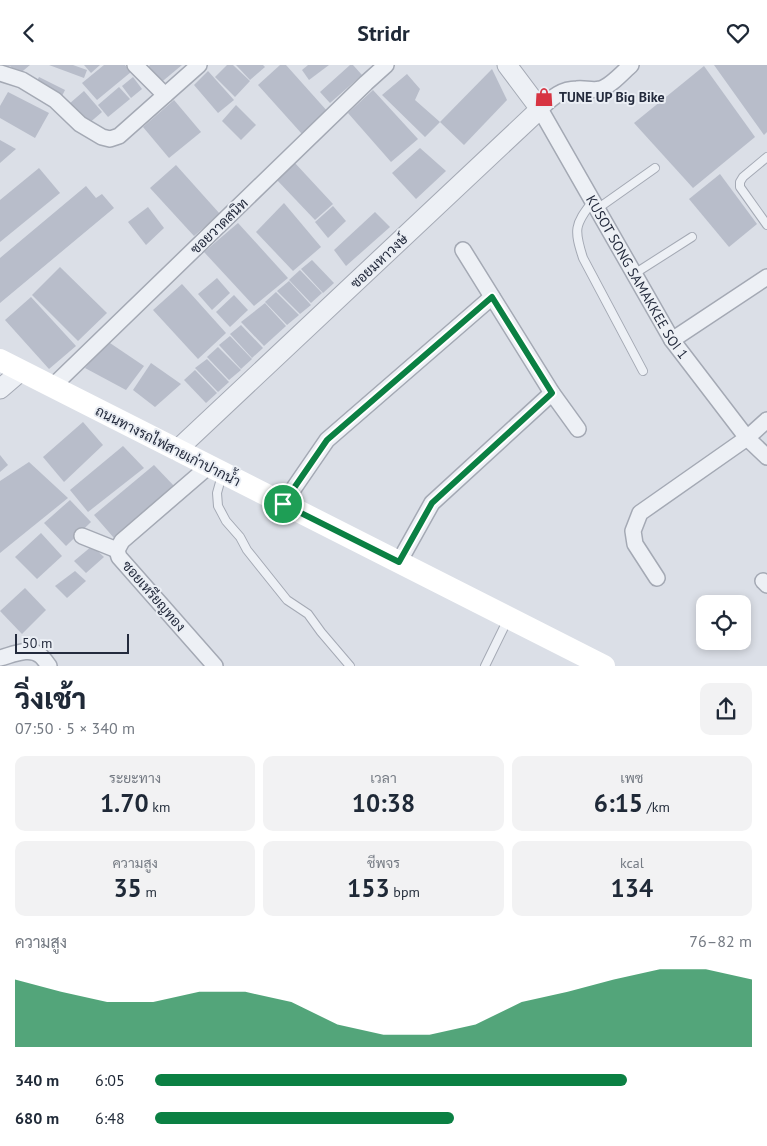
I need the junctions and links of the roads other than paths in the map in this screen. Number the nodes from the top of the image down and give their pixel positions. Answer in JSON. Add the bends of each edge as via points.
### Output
{"nodes":[{"id":1,"x":135,"y":65,"type":"edge"},
{"id":2,"x":199,"y":65,"type":"edge"},
{"id":3,"x":386,"y":65,"type":"edge"},
{"id":4,"x":506,"y":65,"type":"edge"},
{"id":5,"x":631,"y":65,"type":"edge"},
{"id":6,"x":0,"y":73,"type":"edge"},
{"id":7,"x":166,"y":95,"type":"junction"},
{"id":8,"x":540,"y":109,"type":"junction"},
{"id":9,"x":767,"y":157,"type":"edge"},
{"id":10,"x":655,"y":167,"type":"dead end"},
{"id":11,"x":595,"y":205,"type":"junction"},
{"id":12,"x":767,"y":225,"type":"edge"},
{"id":13,"x":692,"y":237,"type":"dead end"},
{"id":14,"x":463,"y":250,"type":"dead end"},
{"id":15,"x":634,"y":273,"type":"junction"},
{"id":16,"x":767,"y":277,"type":"edge"},
{"id":17,"x":492,"y":297,"type":"junction"},
{"id":18,"x":672,"y":340,"type":"junction"},
{"id":19,"x":0,"y":361,"type":"edge"},
{"id":20,"x":21,"y":371,"type":"junction"},
{"id":21,"x":643,"y":371,"type":"dead end"},
{"id":22,"x":52,"y":387,"type":"junction"},
{"id":23,"x":0,"y":389,"type":"edge"},
{"id":24,"x":552,"y":393,"type":"junction"},
{"id":25,"x":767,"y":420,"type":"edge"},
{"id":26,"x":578,"y":429,"type":"dead end"},
{"id":27,"x":747,"y":438,"type":"junction"},
{"id":28,"x":177,"y":450,"type":"junction"},
{"id":29,"x":767,"y":457,"type":"edge"},
{"id":30,"x":216,"y":470,"type":"junction"},
{"id":31,"x":283,"y":504,"type":"junction"},
{"id":32,"x":82,"y":536,"type":"dead end"},
{"id":33,"x":117,"y":550,"type":"junction"},
{"id":34,"x":399,"y":562,"type":"junction"},
{"id":35,"x":656,"y":578,"type":"dead end"},
{"id":36,"x":509,"y":617,"type":"junction"},
{"id":37,"x":0,"y":658,"type":"edge"},
{"id":38,"x":49,"y":666,"type":"edge"},
{"id":39,"x":215,"y":666,"type":"edge"},
{"id":40,"x":350,"y":666,"type":"edge"},
{"id":41,"x":485,"y":666,"type":"edge"},
{"id":42,"x":604,"y":666,"type":"edge"}],
"edges":[{"from":1,"to":7,"type":"street"},
{"from":2,"to":7,"type":"street"},
{"from":3,"to":22,"type":"street","name":"ซอยวาดสนิท"},
{"from":4,"to":8,"type":"street"},
{"from":5,"to":8,"type":"street","via":[[600,89],[562,91]]},
{"from":6,"to":7,"type":"street","via":[[22,80],[55,100],[80,124],[110,139],[119,136]]},
{"from":8,"to":11,"type":"street","name":"KUSOT SONG SAMAKKEE SOI 1"},
{"from":8,"to":28,"type":"street","name":"ซอยมหาวงษ์"},
{"from":9,"to":12,"type":"lane","via":[[743,177],[740,187]]},
{"from":10,"to":11,"type":"lane"},
{"from":11,"to":15,"type":"street","name":"KUSOT SONG SAMAKKEE SOI 1"},
{"from":11,"to":21,"type":"lane","via":[[582,215],[577,239],[583,258]]},
{"from":13,"to":15,"type":"lane"},
{"from":14,"to":17,"type":"street"},
{"from":15,"to":18,"type":"street","name":"KUSOT SONG SAMAKKEE SOI 1"},
{"from":16,"to":18,"type":"street"},
{"from":17,"to":24,"type":"street"},
{"from":17,"to":31,"type":"street","via":[[327,440]]},
{"from":18,"to":27,"type":"street","name":"KUSOT SONG SAMAKKEE SOI 1"},
{"from":19,"to":20,"type":"main road","name":"ถนนทางรถไฟสายเก่าปากน้ำ"},
{"from":20,"to":22,"type":"main road","name":"ถนนทางรถไฟสายเก่าปากน้ำ"},
{"from":20,"to":23,"type":"street"},
{"from":22,"to":28,"type":"main road","name":"ถนนทางรถไฟสายเก่าปากน้ำ"},
{"from":24,"to":26,"type":"street"},
{"from":24,"to":34,"type":"street","via":[[432,503]]},
{"from":25,"to":27,"type":"street"},
{"from":27,"to":29,"type":"street","name":"KUSOT SONG SAMAKKEE SOI 1"},
{"from":27,"to":35,"type":"street","via":[[640,513],[633,531],[636,544]]},
{"from":28,"to":30,"type":"main road","name":"ถนนทางรถไฟสายเก่าปากน้ำ"},
{"from":30,"to":31,"type":"main road","name":"ถนนทางรถไฟสายเก่าปากน้ำ"},
{"from":30,"to":33,"type":"street","name":"ซอยเหรียญทอง","via":[[122,541]]},
{"from":30,"to":40,"type":"lane","via":[[218,506],[226,521],[287,600],[308,614]]},
{"from":31,"to":34,"type":"main road","name":"ถนนทางรถไฟสายเก่าปากน้ำ"},
{"from":32,"to":33,"type":"street"},
{"from":33,"to":39,"type":"street","name":"ซอยเหรียญทอง"},
{"from":34,"to":36,"type":"main road","name":"ถนนทางรถไฟสายเก่าปากน้ำ"},
{"from":36,"to":41,"type":"lane"},
{"from":36,"to":42,"type":"main road","name":"ถนนทางรถไฟสายเก่าปากน้ำ"},
{"from":37,"to":38,"type":"street","via":[[34,652]]}]}
